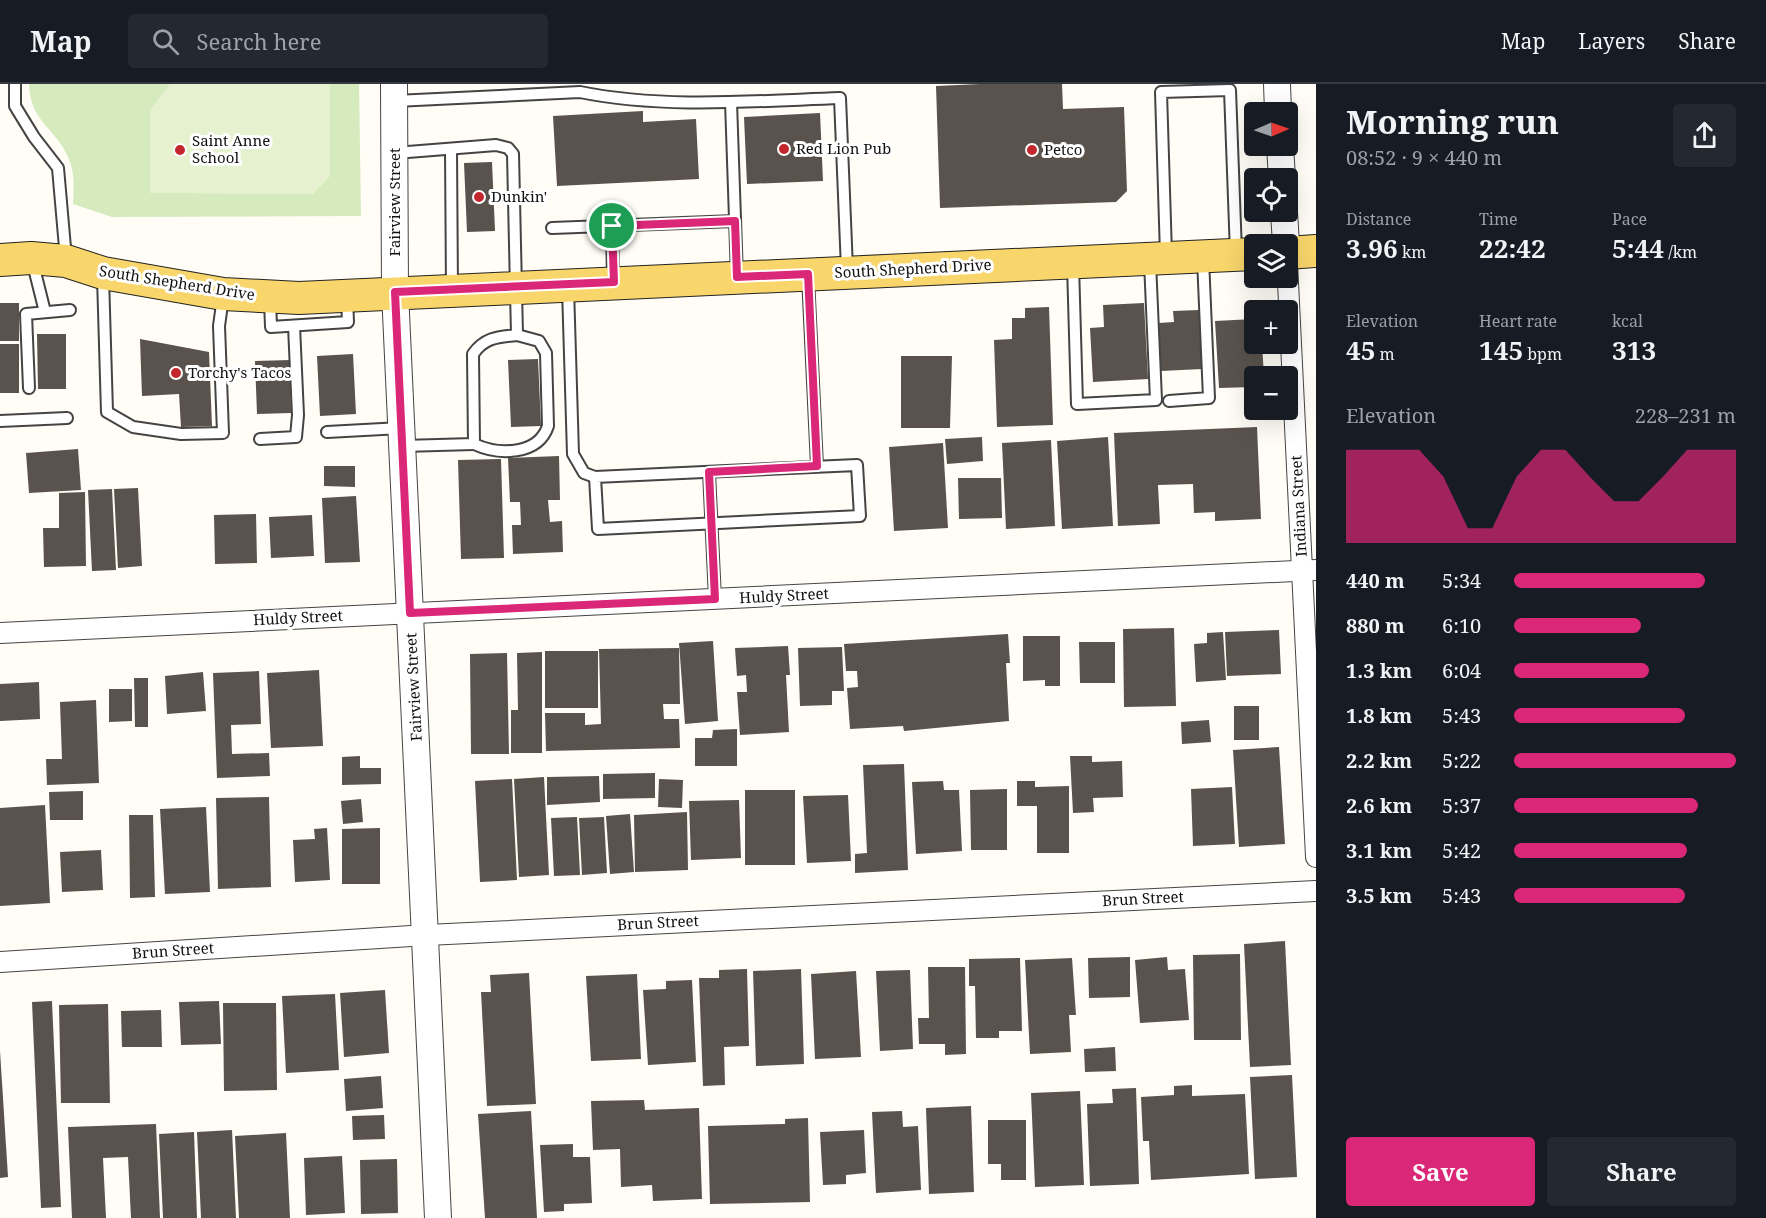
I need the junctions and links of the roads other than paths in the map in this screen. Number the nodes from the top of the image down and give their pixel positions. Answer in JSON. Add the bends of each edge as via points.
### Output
{"nodes":[{"id":1,"x":15,"y":84,"type":"edge"},
{"id":2,"x":1277,"y":84,"type":"edge"},
{"id":3,"x":394,"y":93,"type":"edge"},
{"id":4,"x":731,"y":102,"type":"junction"},
{"id":5,"x":1278,"y":102,"type":"edge"},
{"id":6,"x":451,"y":149,"type":"junction"},
{"id":7,"x":395,"y":153,"type":"junction"},
{"id":8,"x":735,"y":221,"type":"junction"},
{"id":9,"x":612,"y":226,"type":"junction"},
{"id":10,"x":552,"y":228,"type":"dead end"},
{"id":11,"x":1244,"y":243,"type":"edge"},
{"id":12,"x":1316,"y":251,"type":"edge"},
{"id":13,"x":1298,"y":252,"type":"edge"},
{"id":14,"x":1244,"y":254,"type":"edge"},
{"id":15,"x":1203,"y":256,"type":"junction"},
{"id":16,"x":31,"y":258,"type":"junction"},
{"id":17,"x":1158,"y":258,"type":"junction"},
{"id":18,"x":0,"y":260,"type":"edge"},
{"id":19,"x":66,"y":261,"type":"junction"},
{"id":20,"x":1073,"y":262,"type":"junction"},
{"id":21,"x":847,"y":272,"type":"junction"},
{"id":22,"x":103,"y":273,"type":"junction"},
{"id":23,"x":808,"y":274,"type":"junction"},
{"id":24,"x":737,"y":277,"type":"junction"},
{"id":25,"x":614,"y":282,"type":"junction"},
{"id":26,"x":568,"y":284,"type":"junction"},
{"id":27,"x":516,"y":287,"type":"junction"},
{"id":28,"x":1289,"y":288,"type":"edge"},
{"id":29,"x":452,"y":290,"type":"junction"},
{"id":30,"x":395,"y":292,"type":"junction"},
{"id":31,"x":223,"y":294,"type":"junction"},
{"id":32,"x":347,"y":295,"type":"junction"},
{"id":33,"x":270,"y":297,"type":"junction"},
{"id":34,"x":70,"y":310,"type":"dead end"},
{"id":35,"x":45,"y":312,"type":"junction"},
{"id":36,"x":294,"y":326,"type":"junction"},
{"id":37,"x":517,"y":335,"type":"junction"},
{"id":38,"x":29,"y":388,"type":"dead end"},
{"id":39,"x":1169,"y":401,"type":"dead end"},
{"id":40,"x":67,"y":418,"type":"dead end"},
{"id":41,"x":0,"y":421,"type":"edge"},
{"id":42,"x":327,"y":432,"type":"dead end"},
{"id":43,"x":402,"y":437,"type":"junction"},
{"id":44,"x":260,"y":439,"type":"dead end"},
{"id":45,"x":474,"y":444,"type":"junction"},
{"id":46,"x":817,"y":466,"type":"junction"},
{"id":47,"x":709,"y":472,"type":"junction"},
{"id":48,"x":595,"y":477,"type":"junction"},
{"id":49,"x":711,"y":523,"type":"junction"},
{"id":50,"x":1309,"y":570,"type":"edge"},
{"id":51,"x":715,"y":599,"type":"junction"},
{"id":52,"x":410,"y":613,"type":"junction"},
{"id":53,"x":0,"y":633,"type":"edge"},
{"id":54,"x":1316,"y":857,"type":"edge"},
{"id":55,"x":1316,"y":891,"type":"edge"},
{"id":56,"x":427,"y":934,"type":"junction"},
{"id":57,"x":0,"y":962,"type":"edge"},
{"id":58,"x":438,"y":1218,"type":"edge"}],
"edges":[{"from":1,"to":19,"type":"lane","via":[[15,106],[58,168]]},
{"from":2,"to":5,"type":"street"},
{"from":3,"to":4,"type":"lane","via":[[580,92],[609,98]]},
{"from":3,"to":7,"type":"street","name":"Fairview Street"},
{"from":4,"to":8,"type":"lane"},
{"from":4,"to":21,"type":"lane","via":[[840,98]]},
{"from":6,"to":7,"type":"lane"},
{"from":6,"to":27,"type":"lane","via":[[495,145],[508,148],[513,154]]},
{"from":6,"to":29,"type":"lane"},
{"from":7,"to":30,"type":"street","name":"Fairview Street"},
{"from":8,"to":9,"type":"lane"},
{"from":8,"to":24,"type":"lane"},
{"from":9,"to":10,"type":"lane"},
{"from":9,"to":25,"type":"lane"},
{"from":11,"to":17,"type":"lane","via":[[1230,90],[1161,92]]},
{"from":12,"to":13,"type":"main road"},
{"from":14,"to":15,"type":"main road","name":"South Shepherd Drive"},
{"from":15,"to":17,"type":"main road","name":"South Shepherd Drive"},
{"from":15,"to":39,"type":"lane","via":[[1209,398]]},
{"from":16,"to":18,"type":"main road","name":"South Shepherd Drive"},
{"from":16,"to":19,"type":"main road","name":"South Shepherd Drive"},
{"from":16,"to":35,"type":"lane"},
{"from":17,"to":20,"type":"main road","name":"South Shepherd Drive"},
{"from":17,"to":20,"type":"lane","via":[[1156,400],[1077,404]]},
{"from":19,"to":22,"type":"main road","name":"South Shepherd Drive"},
{"from":20,"to":21,"type":"main road","name":"South Shepherd Drive"},
{"from":21,"to":23,"type":"main road","name":"South Shepherd Drive"},
{"from":22,"to":31,"type":"main road","name":"South Shepherd Drive"},
{"from":22,"to":31,"type":"lane","via":[[107,412],[133,427],[181,434],[223,433],[219,326]]},
{"from":23,"to":24,"type":"main road","name":"South Shepherd Drive"},
{"from":23,"to":46,"type":"lane"},
{"from":24,"to":25,"type":"main road","name":"South Shepherd Drive"},
{"from":25,"to":26,"type":"main road","name":"South Shepherd Drive"},
{"from":26,"to":27,"type":"main road","name":"South Shepherd Drive"},
{"from":26,"to":48,"type":"lane","via":[[573,454],[584,473]]},
{"from":27,"to":29,"type":"main road","name":"South Shepherd Drive"},
{"from":27,"to":37,"type":"lane"},
{"from":28,"to":50,"type":"street","name":"Indiana Street"},
{"from":29,"to":30,"type":"main road","name":"South Shepherd Drive"},
{"from":30,"to":32,"type":"main road","name":"South Shepherd Drive"},
{"from":30,"to":43,"type":"street","name":"Fairview Street"},
{"from":31,"to":33,"type":"main road","name":"South Shepherd Drive"},
{"from":32,"to":33,"type":"main road","name":"South Shepherd Drive"},
{"from":32,"to":36,"type":"lane","via":[[348,322]]},
{"from":33,"to":36,"type":"lane","via":[[271,327]]},
{"from":34,"to":35,"type":"lane"},
{"from":35,"to":38,"type":"lane","via":[[26,314]]},
{"from":36,"to":44,"type":"lane","via":[[296,437]]},
{"from":37,"to":45,"type":"lane","via":[[491,338],[473,354]]},
{"from":37,"to":45,"type":"lane","via":[[539,341],[546,353],[545,437],[528,448],[490,451]]},
{"from":40,"to":41,"type":"lane"},
{"from":42,"to":43,"type":"lane"},
{"from":43,"to":45,"type":"lane"},
{"from":43,"to":52,"type":"street","name":"Fairview Street"},
{"from":46,"to":47,"type":"lane"},
{"from":46,"to":49,"type":"lane","via":[[857,465],[860,516]]},
{"from":47,"to":48,"type":"lane"},
{"from":47,"to":49,"type":"lane"},
{"from":48,"to":49,"type":"lane","via":[[598,529]]},
{"from":49,"to":51,"type":"lane"},
{"from":50,"to":51,"type":"street","name":"Huldy Street"},
{"from":50,"to":54,"type":"street","name":"Indiana Street"},
{"from":51,"to":52,"type":"street","name":"Huldy Street"},
{"from":52,"to":53,"type":"street","name":"Huldy Street"},
{"from":52,"to":56,"type":"street","name":"Fairview Street"},
{"from":55,"to":56,"type":"street","name":"Brun Street"},
{"from":56,"to":57,"type":"street","name":"Brun Street"},
{"from":56,"to":58,"type":"street","name":"Fairview Street"}]}
